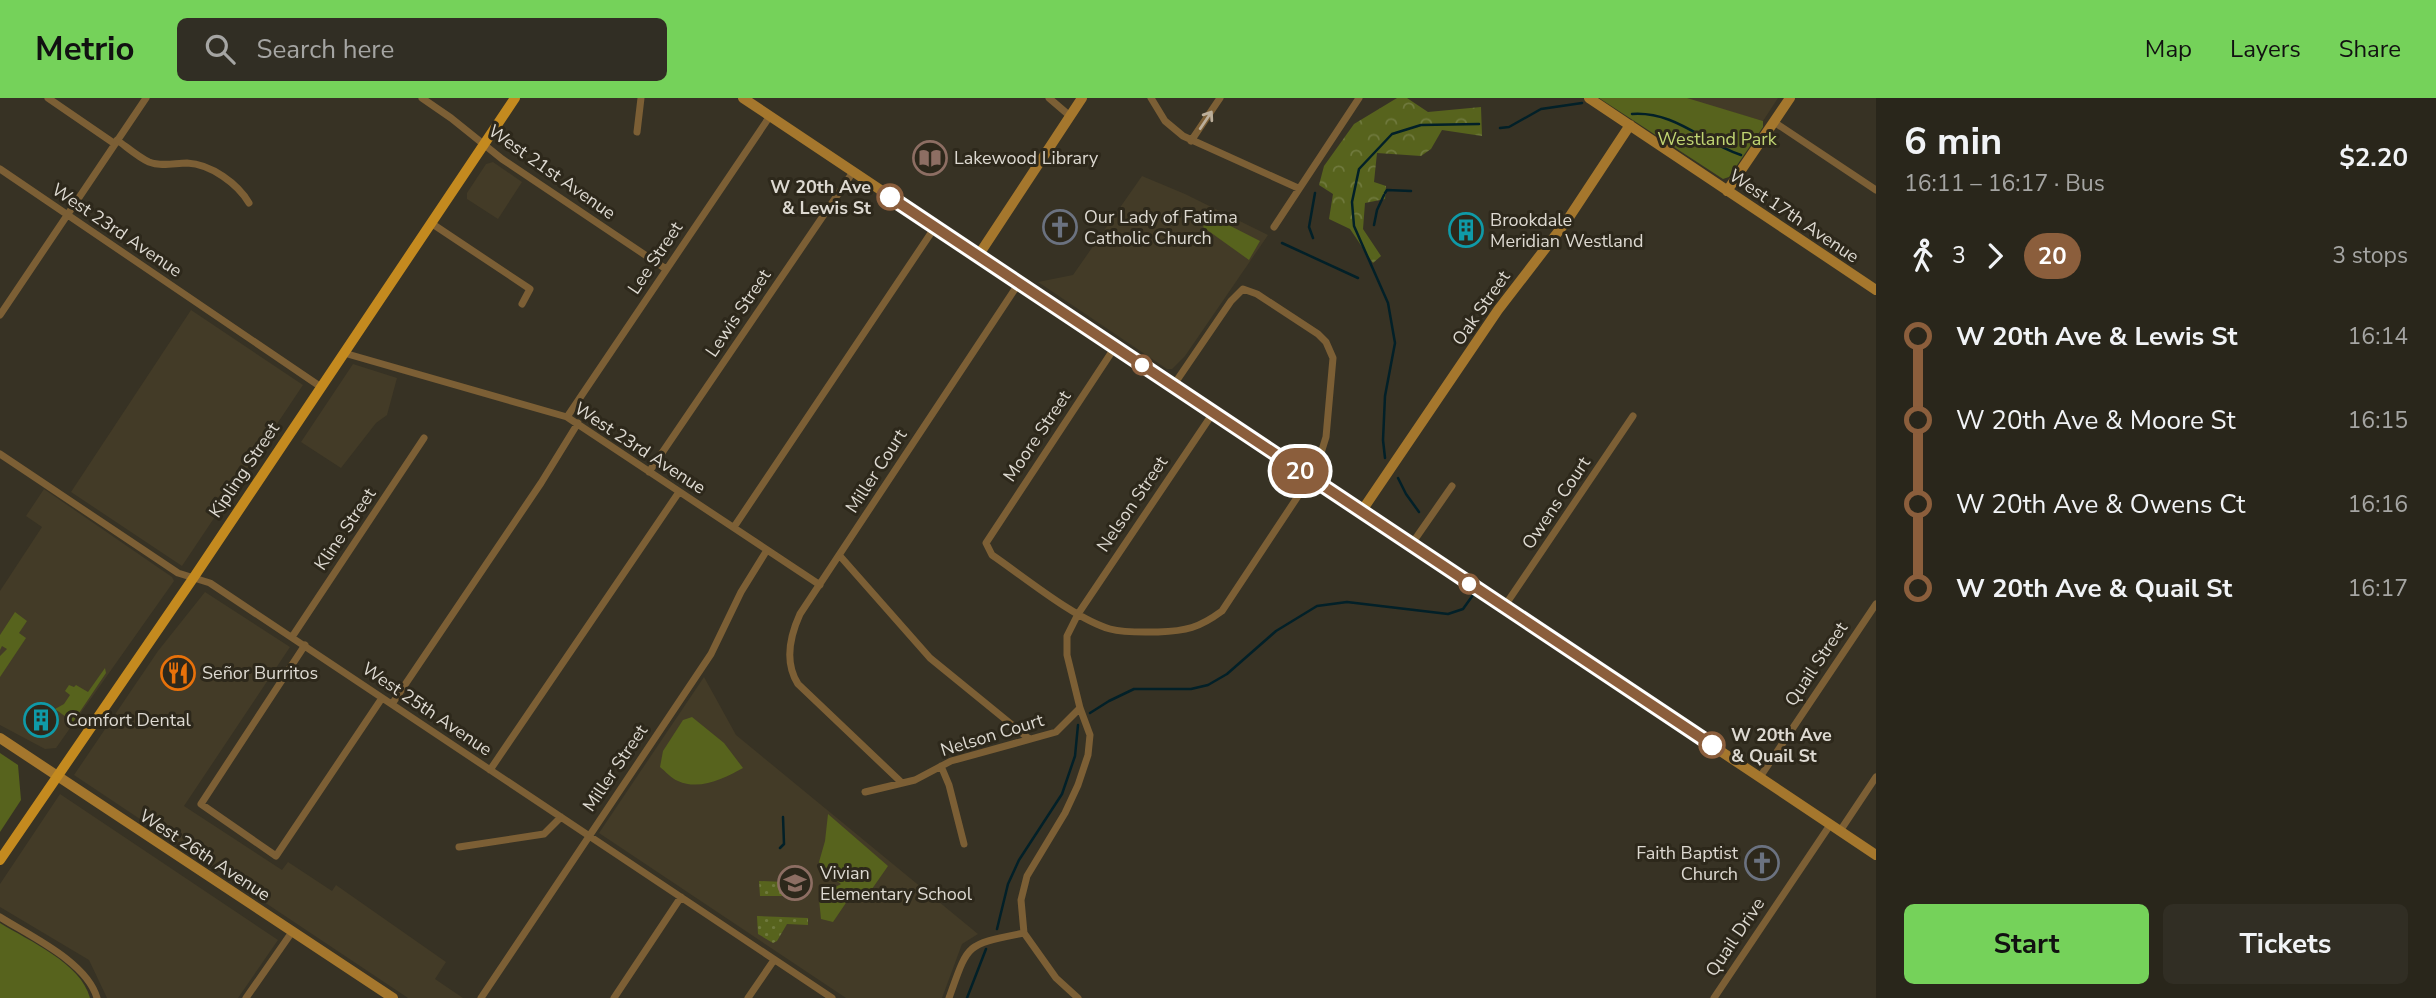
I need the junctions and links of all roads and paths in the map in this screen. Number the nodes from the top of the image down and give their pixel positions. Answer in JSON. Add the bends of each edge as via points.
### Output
{"nodes":[{"id":1,"x":48,"y":98,"type":"edge"},
{"id":2,"x":146,"y":98,"type":"edge"},
{"id":3,"x":422,"y":98,"type":"edge"},
{"id":4,"x":515,"y":98,"type":"edge"},
{"id":5,"x":641,"y":98,"type":"edge"},
{"id":6,"x":743,"y":98,"type":"edge"},
{"id":7,"x":1049,"y":98,"type":"edge"},
{"id":8,"x":1082,"y":98,"type":"edge"},
{"id":9,"x":1151,"y":98,"type":"edge"},
{"id":10,"x":1220,"y":98,"type":"edge"},
{"id":11,"x":1359,"y":98,"type":"edge"},
{"id":12,"x":1589,"y":98,"type":"edge"},
{"id":13,"x":1790,"y":98,"type":"edge"},
{"id":14,"x":770,"y":116,"type":"junction"},
{"id":15,"x":1070,"y":116,"type":"junction"},
{"id":16,"x":1774,"y":122,"type":"junction"},
{"id":17,"x":1630,"y":125,"type":"junction"},
{"id":18,"x":637,"y":132,"type":"dead end"},
{"id":19,"x":1191,"y":141,"type":"junction"},
{"id":20,"x":116,"y":142,"type":"junction"},
{"id":21,"x":484,"y":145,"type":"junction"},
{"id":22,"x":0,"y":169,"type":"edge"},
{"id":23,"x":853,"y":172,"type":"junction"},
{"id":24,"x":1298,"y":188,"type":"junction"},
{"id":25,"x":1876,"y":190,"type":"edge"},
{"id":26,"x":1727,"y":191,"type":"junction"},
{"id":27,"x":249,"y":204,"type":"dead end"},
{"id":28,"x":66,"y":215,"type":"junction"},
{"id":29,"x":431,"y":223,"type":"junction"},
{"id":30,"x":935,"y":227,"type":"junction"},
{"id":31,"x":1274,"y":227,"type":"dead end"},
{"id":32,"x":978,"y":256,"type":"junction"},
{"id":33,"x":666,"y":269,"type":"junction"},
{"id":34,"x":1019,"y":283,"type":"junction"},
{"id":35,"x":1876,"y":290,"type":"edge"},
{"id":36,"x":522,"y":304,"type":"dead end"},
{"id":37,"x":0,"y":315,"type":"edge"},
{"id":38,"x":1115,"y":347,"type":"junction"},
{"id":39,"x":344,"y":353,"type":"junction"},
{"id":40,"x":1173,"y":386,"type":"junction"},
{"id":41,"x":321,"y":387,"type":"junction"},
{"id":42,"x":1213,"y":413,"type":"junction"},
{"id":43,"x":1633,"y":416,"type":"dead end"},
{"id":44,"x":567,"y":417,"type":"junction"},
{"id":45,"x":578,"y":424,"type":"junction"},
{"id":46,"x":424,"y":438,"type":"dead end"},
{"id":47,"x":0,"y":454,"type":"edge"},
{"id":48,"x":649,"y":472,"type":"junction"},
{"id":49,"x":1310,"y":478,"type":"junction"},
{"id":50,"x":1452,"y":486,"type":"dead end"},
{"id":51,"x":679,"y":492,"type":"junction"},
{"id":52,"x":1362,"y":512,"type":"junction"},
{"id":53,"x":734,"y":527,"type":"junction"},
{"id":54,"x":1411,"y":545,"type":"junction"},
{"id":55,"x":767,"y":550,"type":"junction"},
{"id":56,"x":840,"y":556,"type":"junction"},
{"id":57,"x":194,"y":577,"type":"junction"},
{"id":58,"x":820,"y":585,"type":"junction"},
{"id":59,"x":1876,"y":604,"type":"edge"},
{"id":60,"x":1504,"y":607,"type":"junction"},
{"id":61,"x":1078,"y":614,"type":"junction"},
{"id":62,"x":292,"y":637,"type":"junction"},
{"id":63,"x":305,"y":645,"type":"junction"},
{"id":64,"x":382,"y":698,"type":"junction"},
{"id":65,"x":392,"y":704,"type":"junction"},
{"id":66,"x":1080,"y":708,"type":"junction"},
{"id":67,"x":0,"y":738,"type":"edge"},
{"id":68,"x":1028,"y":738,"type":"junction"},
{"id":69,"x":941,"y":766,"type":"junction"},
{"id":70,"x":490,"y":770,"type":"junction"},
{"id":71,"x":57,"y":776,"type":"junction"},
{"id":72,"x":1760,"y":777,"type":"junction"},
{"id":73,"x":1876,"y":777,"type":"edge"},
{"id":74,"x":901,"y":782,"type":"junction"},
{"id":75,"x":865,"y":792,"type":"dead end"},
{"id":76,"x":561,"y":817,"type":"junction"},
{"id":77,"x":1835,"y":828,"type":"junction"},
{"id":78,"x":589,"y":836,"type":"junction"},
{"id":79,"x":964,"y":844,"type":"dead end"},
{"id":80,"x":459,"y":847,"type":"dead end"},
{"id":81,"x":1876,"y":855,"type":"edge"},
{"id":82,"x":0,"y":860,"type":"edge"},
{"id":83,"x":681,"y":897,"type":"junction"},
{"id":84,"x":0,"y":917,"type":"edge"},
{"id":85,"x":292,"y":932,"type":"junction"},
{"id":86,"x":1024,"y":933,"type":"junction"},
{"id":87,"x":774,"y":960,"type":"junction"},
{"id":88,"x":389,"y":997,"type":"edge"},
{"id":89,"x":1073,"y":997,"type":"edge"},
{"id":90,"x":97,"y":998,"type":"edge"},
{"id":91,"x":246,"y":998,"type":"edge"},
{"id":92,"x":481,"y":998,"type":"edge"},
{"id":93,"x":614,"y":998,"type":"edge"},
{"id":94,"x":748,"y":998,"type":"edge"},
{"id":95,"x":832,"y":998,"type":"edge"},
{"id":96,"x":949,"y":998,"type":"edge"},
{"id":97,"x":1714,"y":998,"type":"edge"}],
"edges":[{"from":1,"to":20,"type":"street"},
{"from":2,"to":20,"type":"street"},
{"from":3,"to":21,"type":"street","name":"West 21st Avenue"},
{"from":4,"to":21,"type":"main road","name":"Kipling Street"},
{"from":5,"to":18,"type":"street"},
{"from":6,"to":14,"type":"street"},
{"from":7,"to":15,"type":"street"},
{"from":8,"to":15,"type":"street"},
{"from":9,"to":19,"type":"street","via":[[1165,121]]},
{"from":19,"to":10,"type":"street","one_way":true},
{"from":11,"to":24,"type":"street"},
{"from":12,"to":17,"type":"street","name":"West 17th Avenue"},
{"from":13,"to":16,"type":"street"},
{"from":14,"to":23,"type":"street"},
{"from":14,"to":33,"type":"street","name":"Lee Street"},
{"from":15,"to":32,"type":"street"},
{"from":16,"to":25,"type":"street"},
{"from":16,"to":26,"type":"street"},
{"from":17,"to":26,"type":"street","name":"West 17th Avenue"},
{"from":17,"to":52,"type":"street","name":"Oak Street"},
{"from":19,"to":24,"type":"street"},
{"from":20,"to":27,"type":"street","via":[[148,162],[206,166],[242,190]]},
{"from":20,"to":28,"type":"street"},
{"from":21,"to":29,"type":"main road","name":"Kipling Street"},
{"from":21,"to":33,"type":"street","name":"West 21st Avenue"},
{"from":22,"to":28,"type":"street","name":"West 23rd Avenue"},
{"from":23,"to":30,"type":"street"},
{"from":23,"to":48,"type":"street","name":"Lewis Street"},
{"from":24,"to":31,"type":"street"},
{"from":26,"to":35,"type":"street","name":"West 17th Avenue"},
{"from":28,"to":37,"type":"street"},
{"from":28,"to":41,"type":"street","name":"West 23rd Avenue"},
{"from":29,"to":36,"type":"street","via":[[530,289]]},
{"from":29,"to":39,"type":"main road","name":"Kipling Street"},
{"from":30,"to":32,"type":"street"},
{"from":30,"to":53,"type":"street"},
{"from":32,"to":34,"type":"street"},
{"from":33,"to":44,"type":"street","name":"Lee Street"},
{"from":34,"to":38,"type":"street"},
{"from":34,"to":56,"type":"street","name":"Miller Court"},
{"from":38,"to":40,"type":"street"},
{"from":38,"to":61,"type":"street","name":"Moore Street","via":[[986,543],[992,555]]},
{"from":39,"to":41,"type":"main road","name":"Kipling Street"},
{"from":39,"to":44,"type":"street","name":"West 23rd Avenue"},
{"from":40,"to":42,"type":"street"},
{"from":40,"to":49,"type":"street","via":[[1243,289],[1318,334],[1331,351],[1332,378],[1326,437]]},
{"from":41,"to":57,"type":"main road","name":"Kipling Street"},
{"from":42,"to":49,"type":"street"},
{"from":42,"to":61,"type":"street","name":"Nelson Street"},
{"from":43,"to":60,"type":"street","name":"Owens Court"},
{"from":44,"to":45,"type":"street","name":"West 23rd Avenue"},
{"from":45,"to":48,"type":"street","name":"West 23rd Avenue"},
{"from":45,"to":65,"type":"street"},
{"from":46,"to":62,"type":"street","name":"Kline Street"},
{"from":47,"to":57,"type":"street","name":"West 25th Avenue","via":[[178,573]]},
{"from":48,"to":51,"type":"street","name":"West 23rd Avenue"},
{"from":49,"to":52,"type":"street"},
{"from":49,"to":61,"type":"street","via":[[1222,611],[1204,625],[1183,631],[1134,633],[1109,629]]},
{"from":50,"to":54,"type":"street"},
{"from":51,"to":53,"type":"street","name":"West 23rd Avenue"},
{"from":51,"to":70,"type":"street"},
{"from":52,"to":54,"type":"street"},
{"from":53,"to":55,"type":"street","name":"West 23rd Avenue"},
{"from":54,"to":60,"type":"street"},
{"from":55,"to":58,"type":"street","name":"West 23rd Avenue"},
{"from":55,"to":78,"type":"street","name":"Miller Street","via":[[711,654]]},
{"from":56,"to":58,"type":"street","name":"Miller Court"},
{"from":56,"to":68,"type":"street","via":[[930,658]]},
{"from":57,"to":62,"type":"street","name":"West 25th Avenue","via":[[211,583]]},
{"from":57,"to":71,"type":"main road","name":"Kipling Street"},
{"from":58,"to":74,"type":"street","name":"Miller Court","via":[[800,614],[789,663],[798,684]]},
{"from":59,"to":72,"type":"street","name":"Quail Street"},
{"from":60,"to":72,"type":"street"},
{"from":61,"to":66,"type":"street","name":"Nelson Street","via":[[1067,636],[1067,655]]},
{"from":62,"to":63,"type":"street","name":"West 25th Avenue"},
{"from":63,"to":64,"type":"street","name":"West 25th Avenue"},
{"from":63,"to":64,"type":"street","via":[[201,804],[244,834],[276,856]]},
{"from":64,"to":65,"type":"street","name":"West 25th Avenue"},
{"from":65,"to":70,"type":"street","name":"West 25th Avenue"},
{"from":66,"to":68,"type":"street","name":"Nelson Court","via":[[1056,732]]},
{"from":66,"to":86,"type":"street","name":"Nelson Street","via":[[1090,735],[1088,755],[1065,813],[1027,876],[1021,900]]},
{"from":67,"to":71,"type":"street","name":"West 26th Avenue"},
{"from":68,"to":69,"type":"street","name":"Nelson Court"},
{"from":69,"to":74,"type":"street","name":"Nelson Court"},
{"from":69,"to":79,"type":"street"},
{"from":70,"to":76,"type":"street","name":"West 25th Avenue"},
{"from":71,"to":82,"type":"main road","name":"Kipling Street"},
{"from":71,"to":85,"type":"street","name":"West 26th Avenue"},
{"from":72,"to":77,"type":"street"},
{"from":73,"to":77,"type":"street","name":"Quail Drive"},
{"from":74,"to":75,"type":"street","name":"Nelson Court"},
{"from":76,"to":78,"type":"street","name":"West 25th Avenue"},
{"from":76,"to":80,"type":"street","via":[[544,834]]},
{"from":77,"to":81,"type":"street"},
{"from":77,"to":97,"type":"street","name":"Quail Drive"},
{"from":78,"to":83,"type":"street","name":"West 25th Avenue"},
{"from":78,"to":92,"type":"street","name":"Miller Street"},
{"from":83,"to":87,"type":"street","name":"West 25th Avenue"},
{"from":83,"to":93,"type":"street"},
{"from":84,"to":90,"type":"street","via":[[77,967]]},
{"from":85,"to":88,"type":"street","name":"West 26th Avenue"},
{"from":85,"to":91,"type":"street"},
{"from":86,"to":89,"type":"street"},
{"from":86,"to":96,"type":"street","via":[[970,949]]},
{"from":87,"to":94,"type":"street"},
{"from":87,"to":95,"type":"street","name":"West 25th Avenue"}]}
